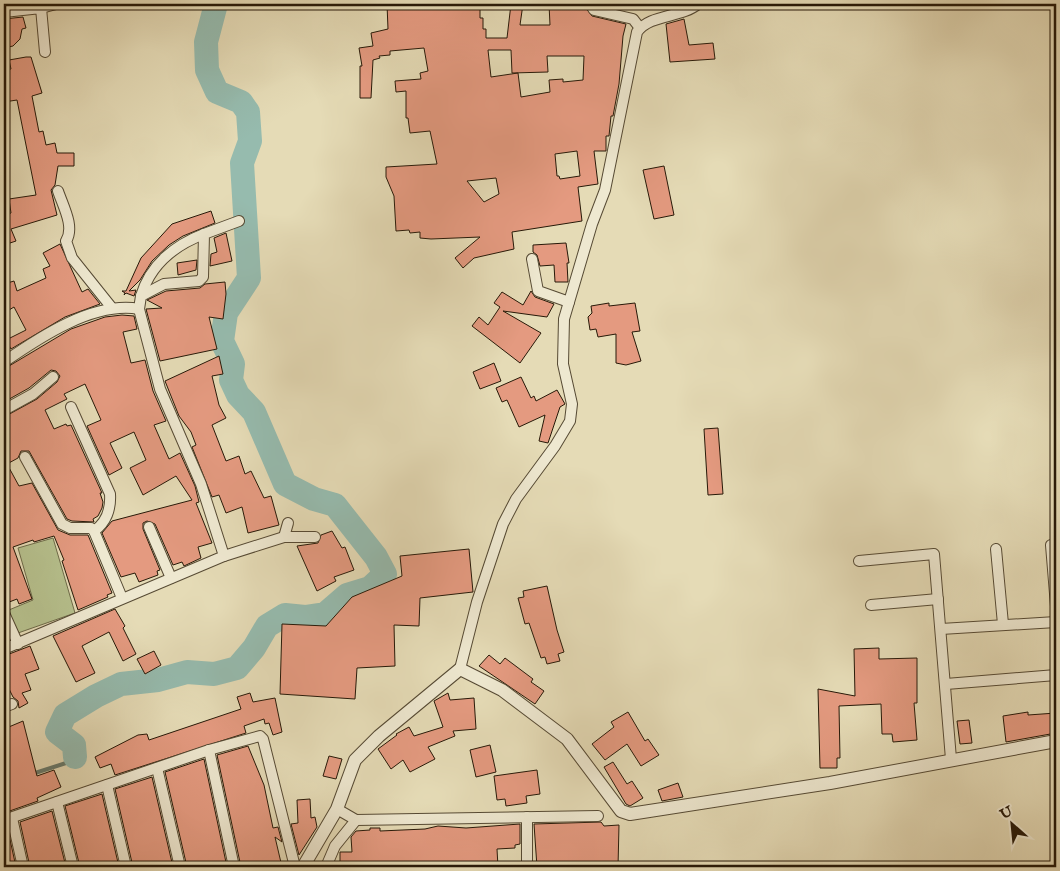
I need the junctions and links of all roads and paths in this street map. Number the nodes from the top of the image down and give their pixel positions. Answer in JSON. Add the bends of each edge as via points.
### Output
{"nodes":[{"id":1,"x":56,"y":4,"type":"edge"},
{"id":2,"x":590,"y":4,"type":"edge"},
{"id":3,"x":698,"y":4,"type":"edge"},
{"id":4,"x":41,"y":8,"type":"junction"},
{"id":5,"x":4,"y":12,"type":"edge"},
{"id":6,"x":640,"y":28,"type":"junction"},
{"id":7,"x":45,"y":52,"type":"dead end"},
{"id":8,"x":58,"y":191,"type":"dead end"},
{"id":9,"x":239,"y":221,"type":"dead end"},
{"id":10,"x":204,"y":234,"type":"junction"},
{"id":11,"x":532,"y":259,"type":"dead end"},
{"id":12,"x":141,"y":296,"type":"junction"},
{"id":13,"x":569,"y":302,"type":"junction"},
{"id":14,"x":112,"y":308,"type":"junction"},
{"id":15,"x":139,"y":309,"type":"junction"},
{"id":16,"x":4,"y":362,"type":"edge"},
{"id":17,"x":52,"y":377,"type":"dead end"},
{"id":18,"x":71,"y":407,"type":"dead end"},
{"id":19,"x":4,"y":410,"type":"edge"},
{"id":20,"x":26,"y":457,"type":"dead end"},
{"id":21,"x":288,"y":523,"type":"dead end"},
{"id":22,"x":149,"y":527,"type":"dead end"},
{"id":23,"x":94,"y":531,"type":"junction"},
{"id":24,"x":284,"y":537,"type":"junction"},
{"id":25,"x":315,"y":537,"type":"dead end"},
{"id":26,"x":1051,"y":545,"type":"dead end"},
{"id":27,"x":996,"y":549,"type":"dead end"},
{"id":28,"x":224,"y":556,"type":"junction"},
{"id":29,"x":860,"y":561,"type":"dead end"},
{"id":30,"x":170,"y":578,"type":"junction"},
{"id":31,"x":122,"y":598,"type":"junction"},
{"id":32,"x":938,"y":599,"type":"junction"},
{"id":33,"x":871,"y":605,"type":"dead end"},
{"id":34,"x":1056,"y":606,"type":"edge"},
{"id":35,"x":4,"y":614,"type":"edge"},
{"id":36,"x":1056,"y":622,"type":"edge"},
{"id":37,"x":1003,"y":624,"type":"junction"},
{"id":38,"x":941,"y":628,"type":"junction"},
{"id":39,"x":18,"y":644,"type":"junction"},
{"id":40,"x":4,"y":649,"type":"edge"},
{"id":41,"x":460,"y":669,"type":"junction"},
{"id":42,"x":1056,"y":675,"type":"edge"},
{"id":43,"x":946,"y":684,"type":"junction"},
{"id":44,"x":1056,"y":741,"type":"edge"},
{"id":45,"x":209,"y":750,"type":"junction"},
{"id":46,"x":951,"y":759,"type":"junction"},
{"id":47,"x":157,"y":768,"type":"junction"},
{"id":48,"x":107,"y":785,"type":"junction"},
{"id":49,"x":57,"y":802,"type":"junction"},
{"id":50,"x":337,"y":809,"type":"junction"},
{"id":51,"x":598,"y":816,"type":"dead end"},
{"id":52,"x":527,"y":817,"type":"junction"},
{"id":53,"x":8,"y":819,"type":"edge"},
{"id":54,"x":356,"y":820,"type":"junction"},
{"id":55,"x":23,"y":867,"type":"edge"},
{"id":56,"x":73,"y":867,"type":"edge"},
{"id":57,"x":126,"y":867,"type":"edge"},
{"id":58,"x":180,"y":867,"type":"edge"},
{"id":59,"x":234,"y":867,"type":"edge"},
{"id":60,"x":295,"y":867,"type":"edge"},
{"id":61,"x":303,"y":867,"type":"edge"},
{"id":62,"x":326,"y":867,"type":"edge"},
{"id":63,"x":527,"y":867,"type":"edge"}],
"edges":[{"from":1,"to":4,"type":"street"},
{"from":2,"to":6,"type":"street","via":[[594,10],[633,19]]},
{"from":3,"to":6,"type":"street","via":[[683,13]]},
{"from":4,"to":5,"type":"street"},
{"from":4,"to":7,"type":"street"},
{"from":6,"to":13,"type":"street","via":[[605,190]]},
{"from":8,"to":14,"type":"street","via":[[69,224],[70,234],[66,241],[69,253]]},
{"from":9,"to":10,"type":"street"},
{"from":10,"to":12,"type":"street","via":[[180,245],[150,272]]},
{"from":10,"to":12,"type":"street","via":[[203,277],[200,281],[164,284]]},
{"from":11,"to":13,"type":"street","via":[[538,291]]},
{"from":12,"to":15,"type":"street"},
{"from":13,"to":41,"type":"street","via":[[562,345],[572,404],[570,421],[516,499],[503,524],[477,602]]},
{"from":14,"to":15,"type":"street"},
{"from":14,"to":16,"type":"street","via":[[65,324]]},
{"from":15,"to":28,"type":"street","via":[[160,389],[201,484]]},
{"from":17,"to":19,"type":"street","via":[[33,394]]},
{"from":18,"to":23,"type":"street","via":[[110,494],[104,524]]},
{"from":20,"to":23,"type":"street","via":[[62,524]]},
{"from":21,"to":24,"type":"street"},
{"from":22,"to":30,"type":"street"},
{"from":23,"to":31,"type":"street"},
{"from":24,"to":25,"type":"street"},
{"from":24,"to":28,"type":"street"},
{"from":26,"to":34,"type":"street"},
{"from":27,"to":37,"type":"street"},
{"from":28,"to":30,"type":"street"},
{"from":29,"to":32,"type":"street","via":[[934,554]]},
{"from":30,"to":31,"type":"street"},
{"from":31,"to":39,"type":"street"},
{"from":32,"to":33,"type":"street"},
{"from":32,"to":38,"type":"street"},
{"from":35,"to":39,"type":"street"},
{"from":36,"to":37,"type":"street"},
{"from":37,"to":38,"type":"street"},
{"from":38,"to":43,"type":"street"},
{"from":39,"to":40,"type":"street"},
{"from":41,"to":46,"type":"street","via":[[502,690],[567,739],[622,811],[630,814],[830,783]]},
{"from":41,"to":50,"type":"street","via":[[364,749],[349,772]]},
{"from":42,"to":43,"type":"street"},
{"from":43,"to":46,"type":"street"},
{"from":44,"to":46,"type":"street"},
{"from":45,"to":47,"type":"street"},
{"from":45,"to":59,"type":"street"},
{"from":45,"to":60,"type":"street","via":[[262,737]]},
{"from":47,"to":48,"type":"street"},
{"from":47,"to":58,"type":"street"},
{"from":48,"to":49,"type":"street"},
{"from":48,"to":57,"type":"street"},
{"from":49,"to":53,"type":"street"},
{"from":49,"to":56,"type":"street"},
{"from":50,"to":54,"type":"street"},
{"from":50,"to":61,"type":"street"},
{"from":51,"to":52,"type":"street"},
{"from":52,"to":54,"type":"street"},
{"from":52,"to":63,"type":"street"},
{"from":53,"to":55,"type":"street"},
{"from":54,"to":62,"type":"street","via":[[335,846]]}]}
